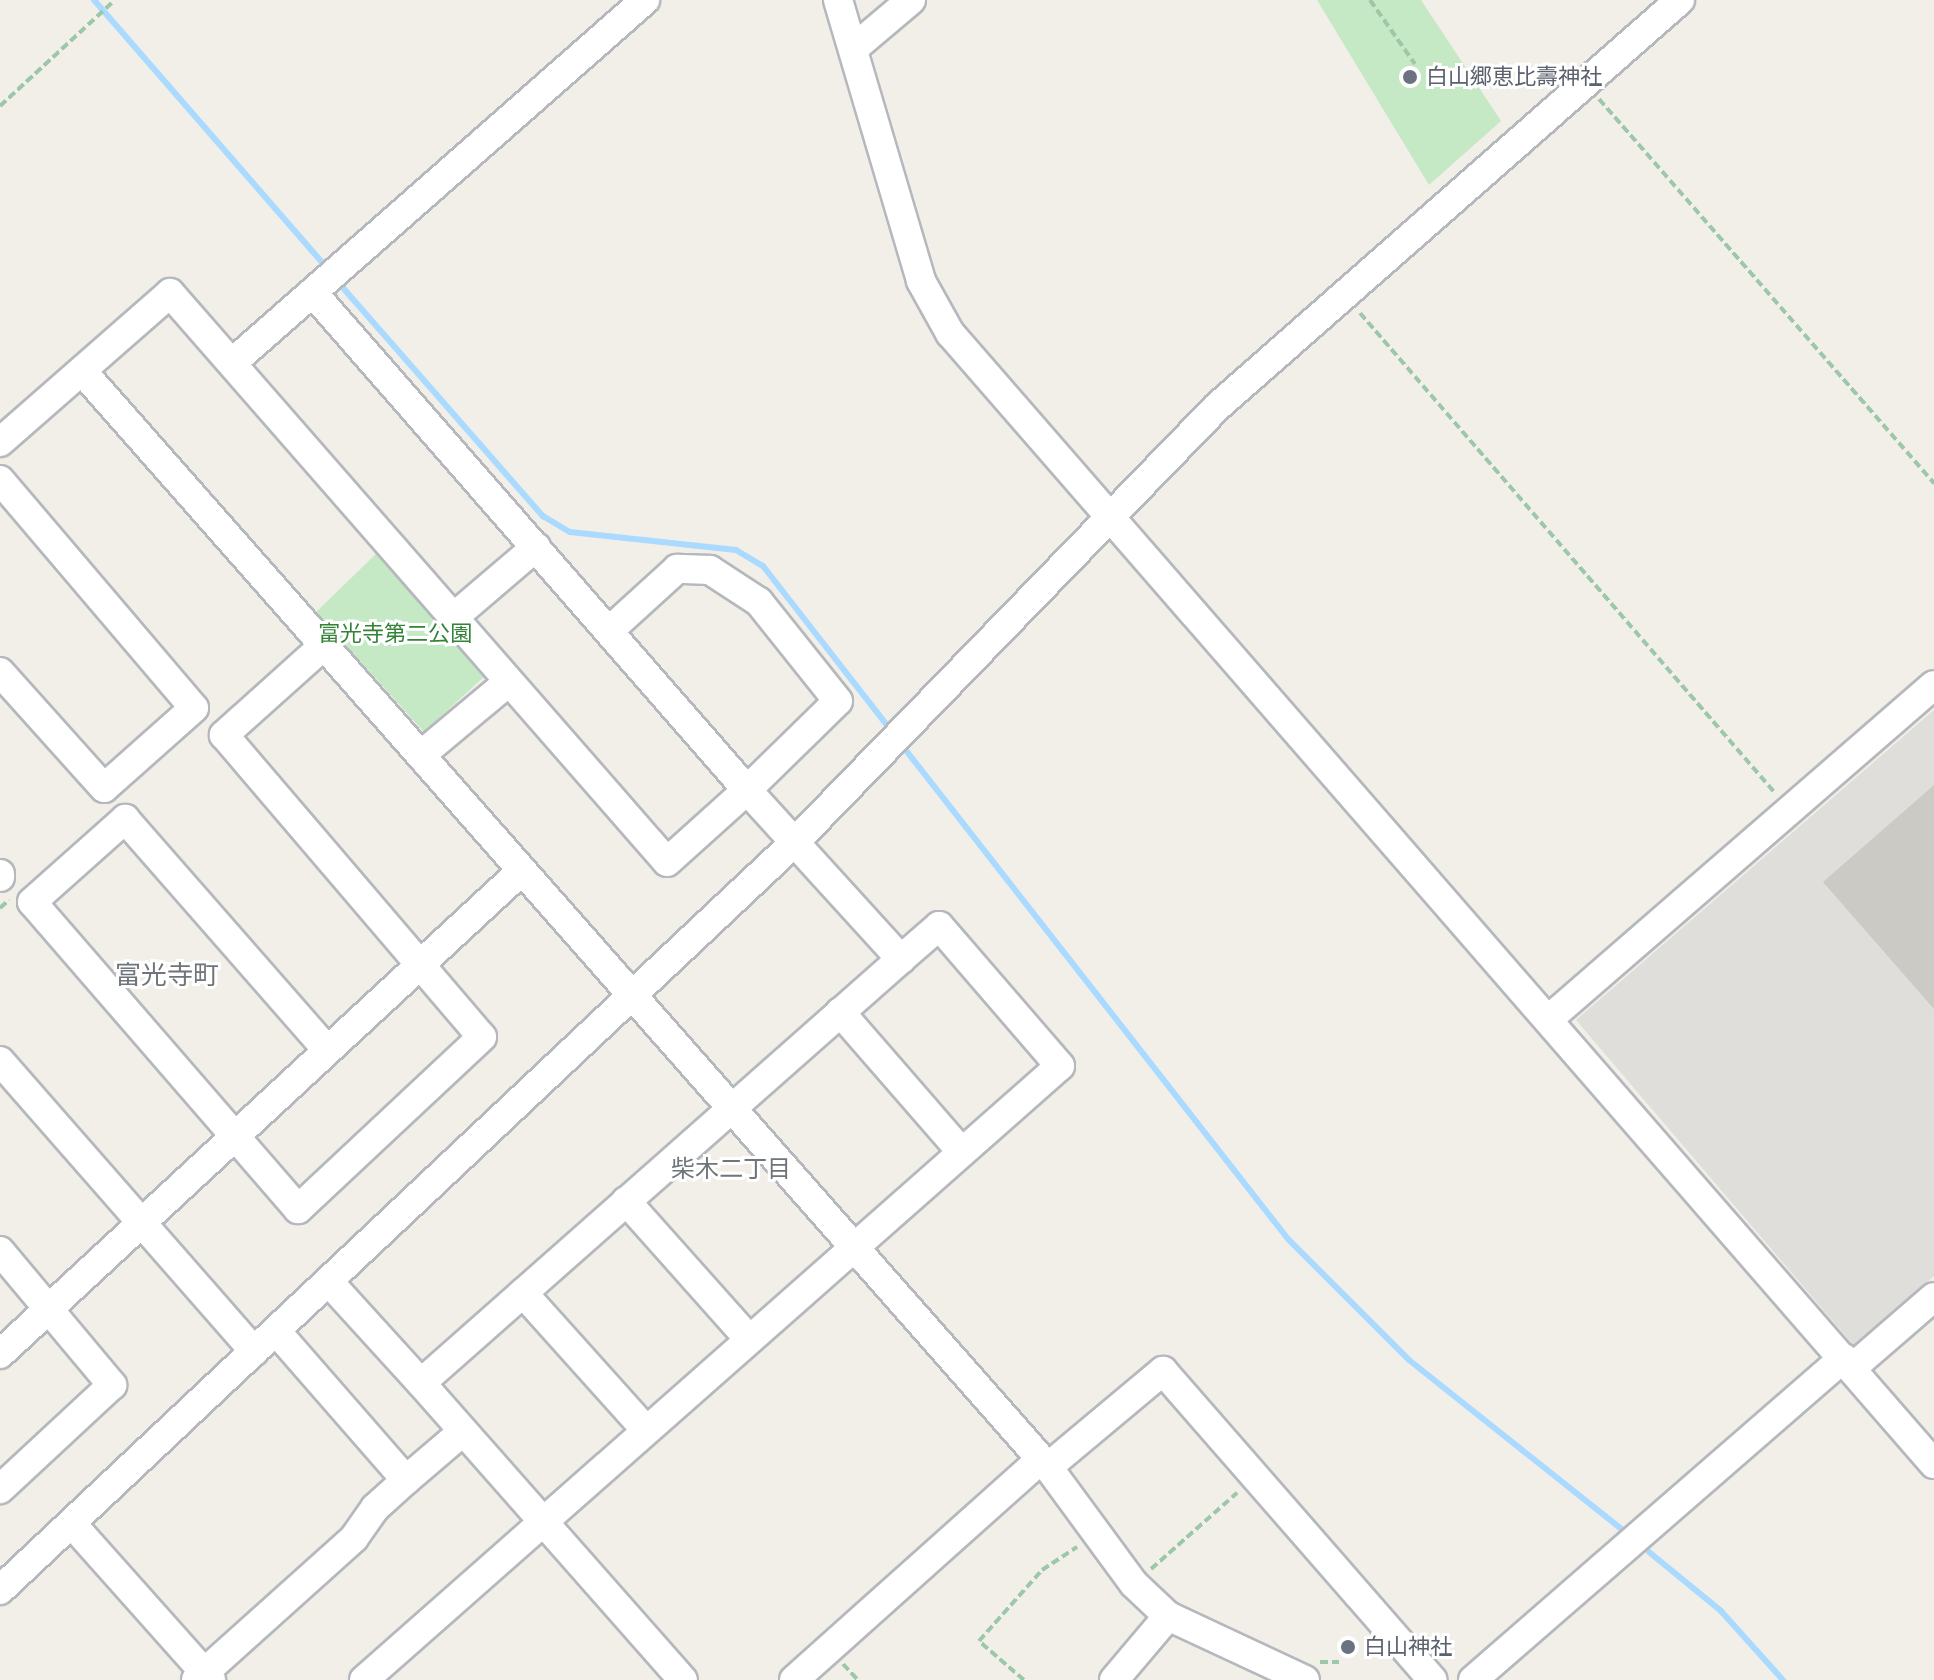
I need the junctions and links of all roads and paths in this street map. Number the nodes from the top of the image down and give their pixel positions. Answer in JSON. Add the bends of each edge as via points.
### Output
{"nodes":[{"id":1,"x":115,"y":0,"type":"edge"},
{"id":2,"x":645,"y":0,"type":"edge"},
{"id":3,"x":838,"y":0,"type":"edge"},
{"id":4,"x":911,"y":0,"type":"edge"},
{"id":5,"x":1370,"y":0,"type":"edge"},
{"id":6,"x":1680,"y":0,"type":"edge"},
{"id":7,"x":853,"y":49,"type":"junction"},
{"id":8,"x":1415,"y":64,"type":"dead end"},
{"id":9,"x":1586,"y":84,"type":"junction"},
{"id":10,"x":0,"y":106,"type":"edge"},
{"id":11,"x":317,"y":290,"type":"junction"},
{"id":12,"x":1344,"y":295,"type":"junction"},
{"id":13,"x":232,"y":363,"type":"junction"},
{"id":14,"x":82,"y":371,"type":"junction"},
{"id":15,"x":0,"y":442,"type":"edge"},
{"id":16,"x":0,"y":480,"type":"edge"},
{"id":17,"x":1934,"y":483,"type":"edge"},
{"id":18,"x":1109,"y":518,"type":"junction"},
{"id":19,"x":536,"y":547,"type":"junction"},
{"id":20,"x":454,"y":617,"type":"junction"},
{"id":21,"x":610,"y":630,"type":"junction"},
{"id":22,"x":322,"y":647,"type":"junction"},
{"id":23,"x":0,"y":672,"type":"edge"},
{"id":24,"x":507,"y":683,"type":"junction"},
{"id":25,"x":1934,"y":685,"type":"edge"},
{"id":26,"x":421,"y":755,"type":"junction"},
{"id":27,"x":747,"y":790,"type":"junction"},
{"id":28,"x":1793,"y":813,"type":"junction"},
{"id":29,"x":795,"y":842,"type":"junction"},
{"id":30,"x":519,"y":873,"type":"junction"},
{"id":31,"x":901,"y":959,"type":"junction"},
{"id":32,"x":421,"y":963,"type":"junction"},
{"id":33,"x":633,"y":996,"type":"junction"},
{"id":34,"x":840,"y":1012,"type":"junction"},
{"id":35,"x":1550,"y":1018,"type":"junction"},
{"id":36,"x":327,"y":1050,"type":"junction"},
{"id":37,"x":0,"y":1061,"type":"edge"},
{"id":38,"x":730,"y":1107,"type":"junction"},
{"id":39,"x":234,"y":1136,"type":"junction"},
{"id":40,"x":960,"y":1150,"type":"junction"},
{"id":41,"x":626,"y":1201,"type":"junction"},
{"id":42,"x":141,"y":1225,"type":"junction"},
{"id":43,"x":856,"y":1248,"type":"junction"},
{"id":44,"x":0,"y":1251,"type":"edge"},
{"id":45,"x":329,"y":1282,"type":"junction"},
{"id":46,"x":523,"y":1293,"type":"junction"},
{"id":47,"x":1934,"y":1297,"type":"edge"},
{"id":48,"x":50,"y":1308,"type":"junction"},
{"id":49,"x":276,"y":1331,"type":"junction"},
{"id":50,"x":749,"y":1339,"type":"junction"},
{"id":51,"x":254,"y":1351,"type":"junction"},
{"id":52,"x":0,"y":1354,"type":"edge"},
{"id":53,"x":1848,"y":1363,"type":"junction"},
{"id":54,"x":421,"y":1383,"type":"junction"},
{"id":55,"x":645,"y":1429,"type":"junction"},
{"id":56,"x":461,"y":1433,"type":"junction"},
{"id":57,"x":1044,"y":1464,"type":"junction"},
{"id":58,"x":1934,"y":1464,"type":"edge"},
{"id":59,"x":1255,"y":1477,"type":"junction"},
{"id":60,"x":406,"y":1480,"type":"junction"},
{"id":61,"x":0,"y":1489,"type":"edge"},
{"id":62,"x":545,"y":1523,"type":"junction"},
{"id":63,"x":72,"y":1524,"type":"junction"},
{"id":64,"x":1098,"y":1533,"type":"junction"},
{"id":65,"x":1134,"y":1584,"type":"junction"},
{"id":66,"x":0,"y":1590,"type":"edge"},
{"id":67,"x":1168,"y":1616,"type":"junction"},
{"id":68,"x":204,"y":1677,"type":"edge"},
{"id":69,"x":364,"y":1680,"type":"edge"},
{"id":70,"x":683,"y":1680,"type":"edge"},
{"id":71,"x":794,"y":1680,"type":"edge"},
{"id":72,"x":1024,"y":1680,"type":"edge"},
{"id":73,"x":1114,"y":1680,"type":"edge"},
{"id":74,"x":1305,"y":1680,"type":"edge"},
{"id":75,"x":1433,"y":1680,"type":"edge"},
{"id":76,"x":1473,"y":1680,"type":"edge"}],
"edges":[{"from":1,"to":10,"type":"path"},
{"from":2,"to":11,"type":"street"},
{"from":3,"to":7,"type":"street"},
{"from":4,"to":7,"type":"street"},
{"from":5,"to":8,"type":"path"},
{"from":6,"to":9,"type":"street"},
{"from":7,"to":18,"type":"street","via":[[921,281],[950,333]]},
{"from":9,"to":12,"type":"street"},
{"from":9,"to":17,"type":"path"},
{"from":11,"to":13,"type":"street"},
{"from":11,"to":19,"type":"street"},
{"from":12,"to":18,"type":"street","via":[[1218,406]]},
{"from":12,"to":28,"type":"path"},
{"from":13,"to":14,"type":"street","via":[[170,293]]},
{"from":13,"to":20,"type":"street"},
{"from":14,"to":15,"type":"street"},
{"from":14,"to":22,"type":"street"},
{"from":16,"to":23,"type":"street","via":[[194,708],[104,788]]},
{"from":18,"to":29,"type":"street"},
{"from":18,"to":35,"type":"street"},
{"from":19,"to":20,"type":"street"},
{"from":19,"to":21,"type":"street"},
{"from":20,"to":24,"type":"street"},
{"from":21,"to":27,"type":"street"},
{"from":21,"to":27,"type":"street","via":[[677,569],[710,570],[759,602],[838,701]]},
{"from":22,"to":26,"type":"street"},
{"from":22,"to":32,"type":"street","via":[[224,735]]},
{"from":24,"to":26,"type":"street"},
{"from":24,"to":27,"type":"street","via":[[667,862]]},
{"from":25,"to":28,"type":"street"},
{"from":26,"to":30,"type":"street"},
{"from":27,"to":29,"type":"street"},
{"from":28,"to":35,"type":"street"},
{"from":29,"to":31,"type":"street"},
{"from":29,"to":33,"type":"street"},
{"from":30,"to":32,"type":"street"},
{"from":30,"to":33,"type":"street"},
{"from":31,"to":34,"type":"street"},
{"from":31,"to":40,"type":"street","via":[[939,926],[1060,1066]]},
{"from":32,"to":36,"type":"street"},
{"from":32,"to":39,"type":"street","via":[[482,1037],[298,1209]]},
{"from":33,"to":38,"type":"street"},
{"from":33,"to":45,"type":"street"},
{"from":34,"to":38,"type":"street"},
{"from":34,"to":40,"type":"street"},
{"from":35,"to":53,"type":"street"},
{"from":36,"to":39,"type":"street"},
{"from":36,"to":39,"type":"street","via":[[125,819],[32,902]]},
{"from":37,"to":42,"type":"street"},
{"from":38,"to":41,"type":"street"},
{"from":38,"to":43,"type":"street"},
{"from":39,"to":42,"type":"street"},
{"from":40,"to":43,"type":"street"},
{"from":41,"to":46,"type":"street"},
{"from":41,"to":50,"type":"street"},
{"from":42,"to":48,"type":"street"},
{"from":42,"to":51,"type":"street"},
{"from":43,"to":50,"type":"street"},
{"from":43,"to":57,"type":"street"},
{"from":44,"to":48,"type":"street"},
{"from":45,"to":49,"type":"street"},
{"from":45,"to":54,"type":"street"},
{"from":46,"to":54,"type":"street"},
{"from":46,"to":55,"type":"street"},
{"from":47,"to":53,"type":"street"},
{"from":48,"to":52,"type":"street"},
{"from":48,"to":61,"type":"street","via":[[112,1385]]},
{"from":49,"to":51,"type":"street"},
{"from":49,"to":60,"type":"street"},
{"from":50,"to":55,"type":"street"},
{"from":51,"to":63,"type":"street"},
{"from":53,"to":58,"type":"street"},
{"from":53,"to":76,"type":"street"},
{"from":54,"to":56,"type":"street"},
{"from":55,"to":62,"type":"street"},
{"from":56,"to":60,"type":"street"},
{"from":56,"to":62,"type":"street"},
{"from":57,"to":59,"type":"street","via":[[1163,1371]]},
{"from":57,"to":64,"type":"street"},
{"from":57,"to":71,"type":"street"},
{"from":59,"to":65,"type":"path"},
{"from":59,"to":75,"type":"street"},
{"from":60,"to":68,"type":"street","via":[[375,1508],[354,1538]]},
{"from":62,"to":69,"type":"street"},
{"from":62,"to":70,"type":"street"},
{"from":63,"to":66,"type":"street"},
{"from":63,"to":68,"type":"street"},
{"from":64,"to":65,"type":"street"},
{"from":64,"to":72,"type":"path","via":[[1042,1570],[979,1641]]},
{"from":65,"to":67,"type":"street"},
{"from":67,"to":73,"type":"street"},
{"from":67,"to":74,"type":"street"}]}
